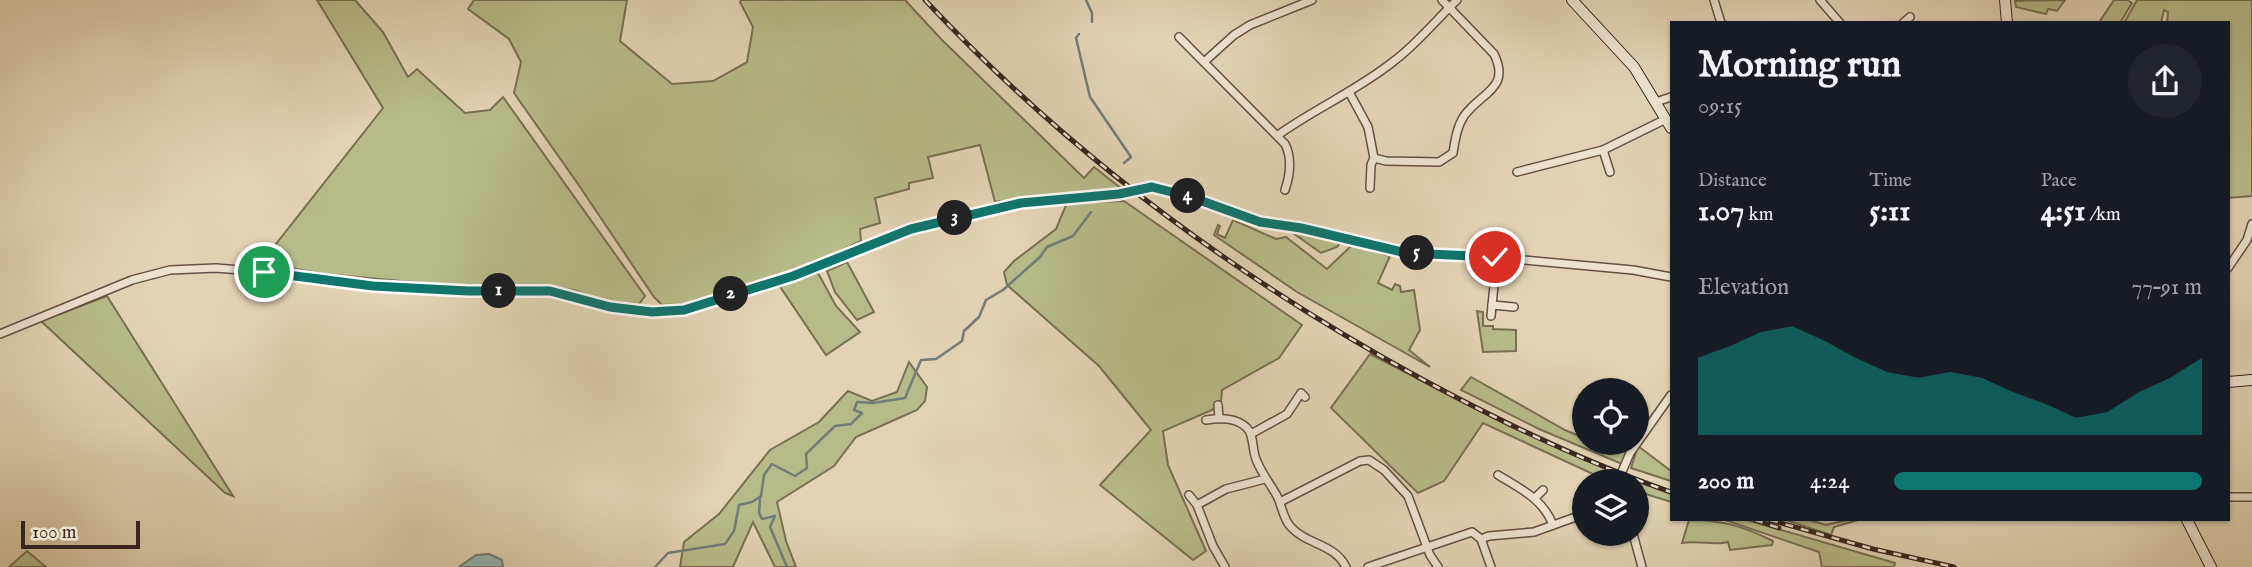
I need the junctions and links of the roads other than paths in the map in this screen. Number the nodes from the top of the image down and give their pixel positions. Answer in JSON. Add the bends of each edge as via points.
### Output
{"nodes":[{"id":1,"x":1312,"y":0,"type":"edge"},
{"id":2,"x":1441,"y":0,"type":"edge"},
{"id":3,"x":1457,"y":0,"type":"edge"},
{"id":4,"x":1572,"y":0,"type":"edge"},
{"id":5,"x":1714,"y":0,"type":"edge"},
{"id":6,"x":1820,"y":0,"type":"edge"},
{"id":7,"x":2005,"y":0,"type":"edge"},
{"id":8,"x":1449,"y":8,"type":"junction"},
{"id":9,"x":1910,"y":17,"type":"dead end"},
{"id":10,"x":1720,"y":21,"type":"edge"},
{"id":11,"x":1838,"y":21,"type":"edge"},
{"id":12,"x":1905,"y":21,"type":"edge"},
{"id":13,"x":2007,"y":21,"type":"edge"},
{"id":14,"x":1179,"y":37,"type":"dead end"},
{"id":15,"x":1204,"y":62,"type":"junction"},
{"id":16,"x":1349,"y":92,"type":"junction"},
{"id":17,"x":1670,"y":97,"type":"edge"},
{"id":18,"x":1657,"y":102,"type":"junction"},
{"id":19,"x":1669,"y":123,"type":"edge"},
{"id":20,"x":1278,"y":135,"type":"junction"},
{"id":21,"x":1603,"y":150,"type":"junction"},
{"id":22,"x":1374,"y":158,"type":"junction"},
{"id":23,"x":1517,"y":172,"type":"dead end"},
{"id":24,"x":1610,"y":172,"type":"dead end"},
{"id":25,"x":1370,"y":188,"type":"dead end"},
{"id":26,"x":1285,"y":190,"type":"dead end"},
{"id":27,"x":2252,"y":224,"type":"edge"},
{"id":28,"x":1495,"y":257,"type":"junction"},
{"id":29,"x":2230,"y":265,"type":"edge"},
{"id":30,"x":1494,"y":274,"type":"dead end"},
{"id":31,"x":1670,"y":277,"type":"edge"},
{"id":32,"x":1494,"y":285,"type":"dead end"},
{"id":33,"x":1492,"y":305,"type":"junction"},
{"id":34,"x":1514,"y":307,"type":"dead end"},
{"id":35,"x":1491,"y":316,"type":"dead end"},
{"id":36,"x":0,"y":334,"type":"edge"},
{"id":37,"x":2252,"y":380,"type":"edge"},
{"id":38,"x":2230,"y":382,"type":"edge"},
{"id":39,"x":1670,"y":396,"type":"edge"},
{"id":40,"x":1305,"y":397,"type":"dead end"},
{"id":41,"x":1218,"y":405,"type":"dead end"},
{"id":42,"x":1219,"y":418,"type":"junction"},
{"id":43,"x":1206,"y":419,"type":"dead end"},
{"id":44,"x":1251,"y":434,"type":"junction"},
{"id":45,"x":1623,"y":469,"type":"edge"},
{"id":46,"x":1498,"y":475,"type":"dead end"},
{"id":47,"x":1265,"y":479,"type":"junction"},
{"id":48,"x":1543,"y":490,"type":"dead end"},
{"id":49,"x":1188,"y":495,"type":"dead end"},
{"id":50,"x":2230,"y":497,"type":"edge"},
{"id":51,"x":2252,"y":497,"type":"edge"},
{"id":52,"x":1535,"y":498,"type":"junction"},
{"id":53,"x":1280,"y":502,"type":"junction"},
{"id":54,"x":1197,"y":505,"type":"junction"},
{"id":55,"x":1572,"y":518,"type":"edge"},
{"id":56,"x":2188,"y":521,"type":"edge"},
{"id":57,"x":1553,"y":525,"type":"junction"},
{"id":58,"x":1481,"y":539,"type":"junction"},
{"id":59,"x":1427,"y":545,"type":"junction"},
{"id":60,"x":1636,"y":546,"type":"edge"},
{"id":61,"x":1225,"y":567,"type":"edge"},
{"id":62,"x":1346,"y":567,"type":"edge"},
{"id":63,"x":1368,"y":567,"type":"edge"},
{"id":64,"x":1438,"y":567,"type":"edge"},
{"id":65,"x":1491,"y":567,"type":"edge"},
{"id":66,"x":1642,"y":567,"type":"edge"},
{"id":67,"x":2211,"y":567,"type":"edge"}],
"edges":[{"from":1,"to":15,"type":"street","via":[[1250,25]]},
{"from":2,"to":8,"type":"street"},
{"from":3,"to":8,"type":"street"},
{"from":4,"to":18,"type":"street","via":[[1634,67]]},
{"from":5,"to":10,"type":"street"},
{"from":6,"to":11,"type":"street"},
{"from":7,"to":13,"type":"street"},
{"from":8,"to":16,"type":"street","via":[[1396,60]]},
{"from":8,"to":22,"type":"street","via":[[1494,54],[1500,75],[1496,84],[1462,119],[1453,153],[1447,159]]},
{"from":9,"to":12,"type":"street"},
{"from":14,"to":15,"type":"street"},
{"from":15,"to":20,"type":"street"},
{"from":16,"to":20,"type":"street"},
{"from":16,"to":22,"type":"street","via":[[1368,127]]},
{"from":17,"to":18,"type":"street"},
{"from":18,"to":19,"type":"street"},
{"from":19,"to":21,"type":"street"},
{"from":20,"to":26,"type":"street","via":[[1289,153]]},
{"from":21,"to":23,"type":"street"},
{"from":21,"to":24,"type":"street"},
{"from":22,"to":25,"type":"street"},
{"from":27,"to":29,"type":"street","via":[[2248,240]]},
{"from":28,"to":30,"type":"street"},
{"from":28,"to":31,"type":"street"},
{"from":28,"to":36,"type":"street","via":[[1406,253],[1260,222],[1152,187],[1021,203],[911,229],[793,276],[684,310],[610,307],[550,291],[373,286],[216,268],[170,270],[132,280]]},
{"from":32,"to":33,"type":"street"},
{"from":33,"to":34,"type":"street"},
{"from":33,"to":35,"type":"street"},
{"from":37,"to":38,"type":"street"},
{"from":39,"to":45,"type":"street","bridge":true},
{"from":40,"to":44,"type":"street","via":[[1301,393],[1287,414]]},
{"from":41,"to":42,"type":"street"},
{"from":42,"to":43,"type":"street"},
{"from":42,"to":44,"type":"street","via":[[1233,420]]},
{"from":44,"to":47,"type":"street"},
{"from":46,"to":52,"type":"street"},
{"from":47,"to":53,"type":"street"},
{"from":47,"to":54,"type":"street","via":[[1226,489]]},
{"from":48,"to":52,"type":"street"},
{"from":49,"to":54,"type":"street"},
{"from":50,"to":51,"type":"street"},
{"from":52,"to":57,"type":"street"},
{"from":53,"to":59,"type":"street","via":[[1369,460],[1408,496]]},
{"from":53,"to":62,"type":"street","via":[[1289,525],[1332,550]]},
{"from":54,"to":61,"type":"street"},
{"from":55,"to":57,"type":"street"},
{"from":56,"to":67,"type":"street"},
{"from":57,"to":58,"type":"street"},
{"from":58,"to":59,"type":"street","via":[[1467,532]]},
{"from":58,"to":65,"type":"street"},
{"from":59,"to":63,"type":"street"},
{"from":59,"to":64,"type":"street"},
{"from":60,"to":66,"type":"street"}]}
